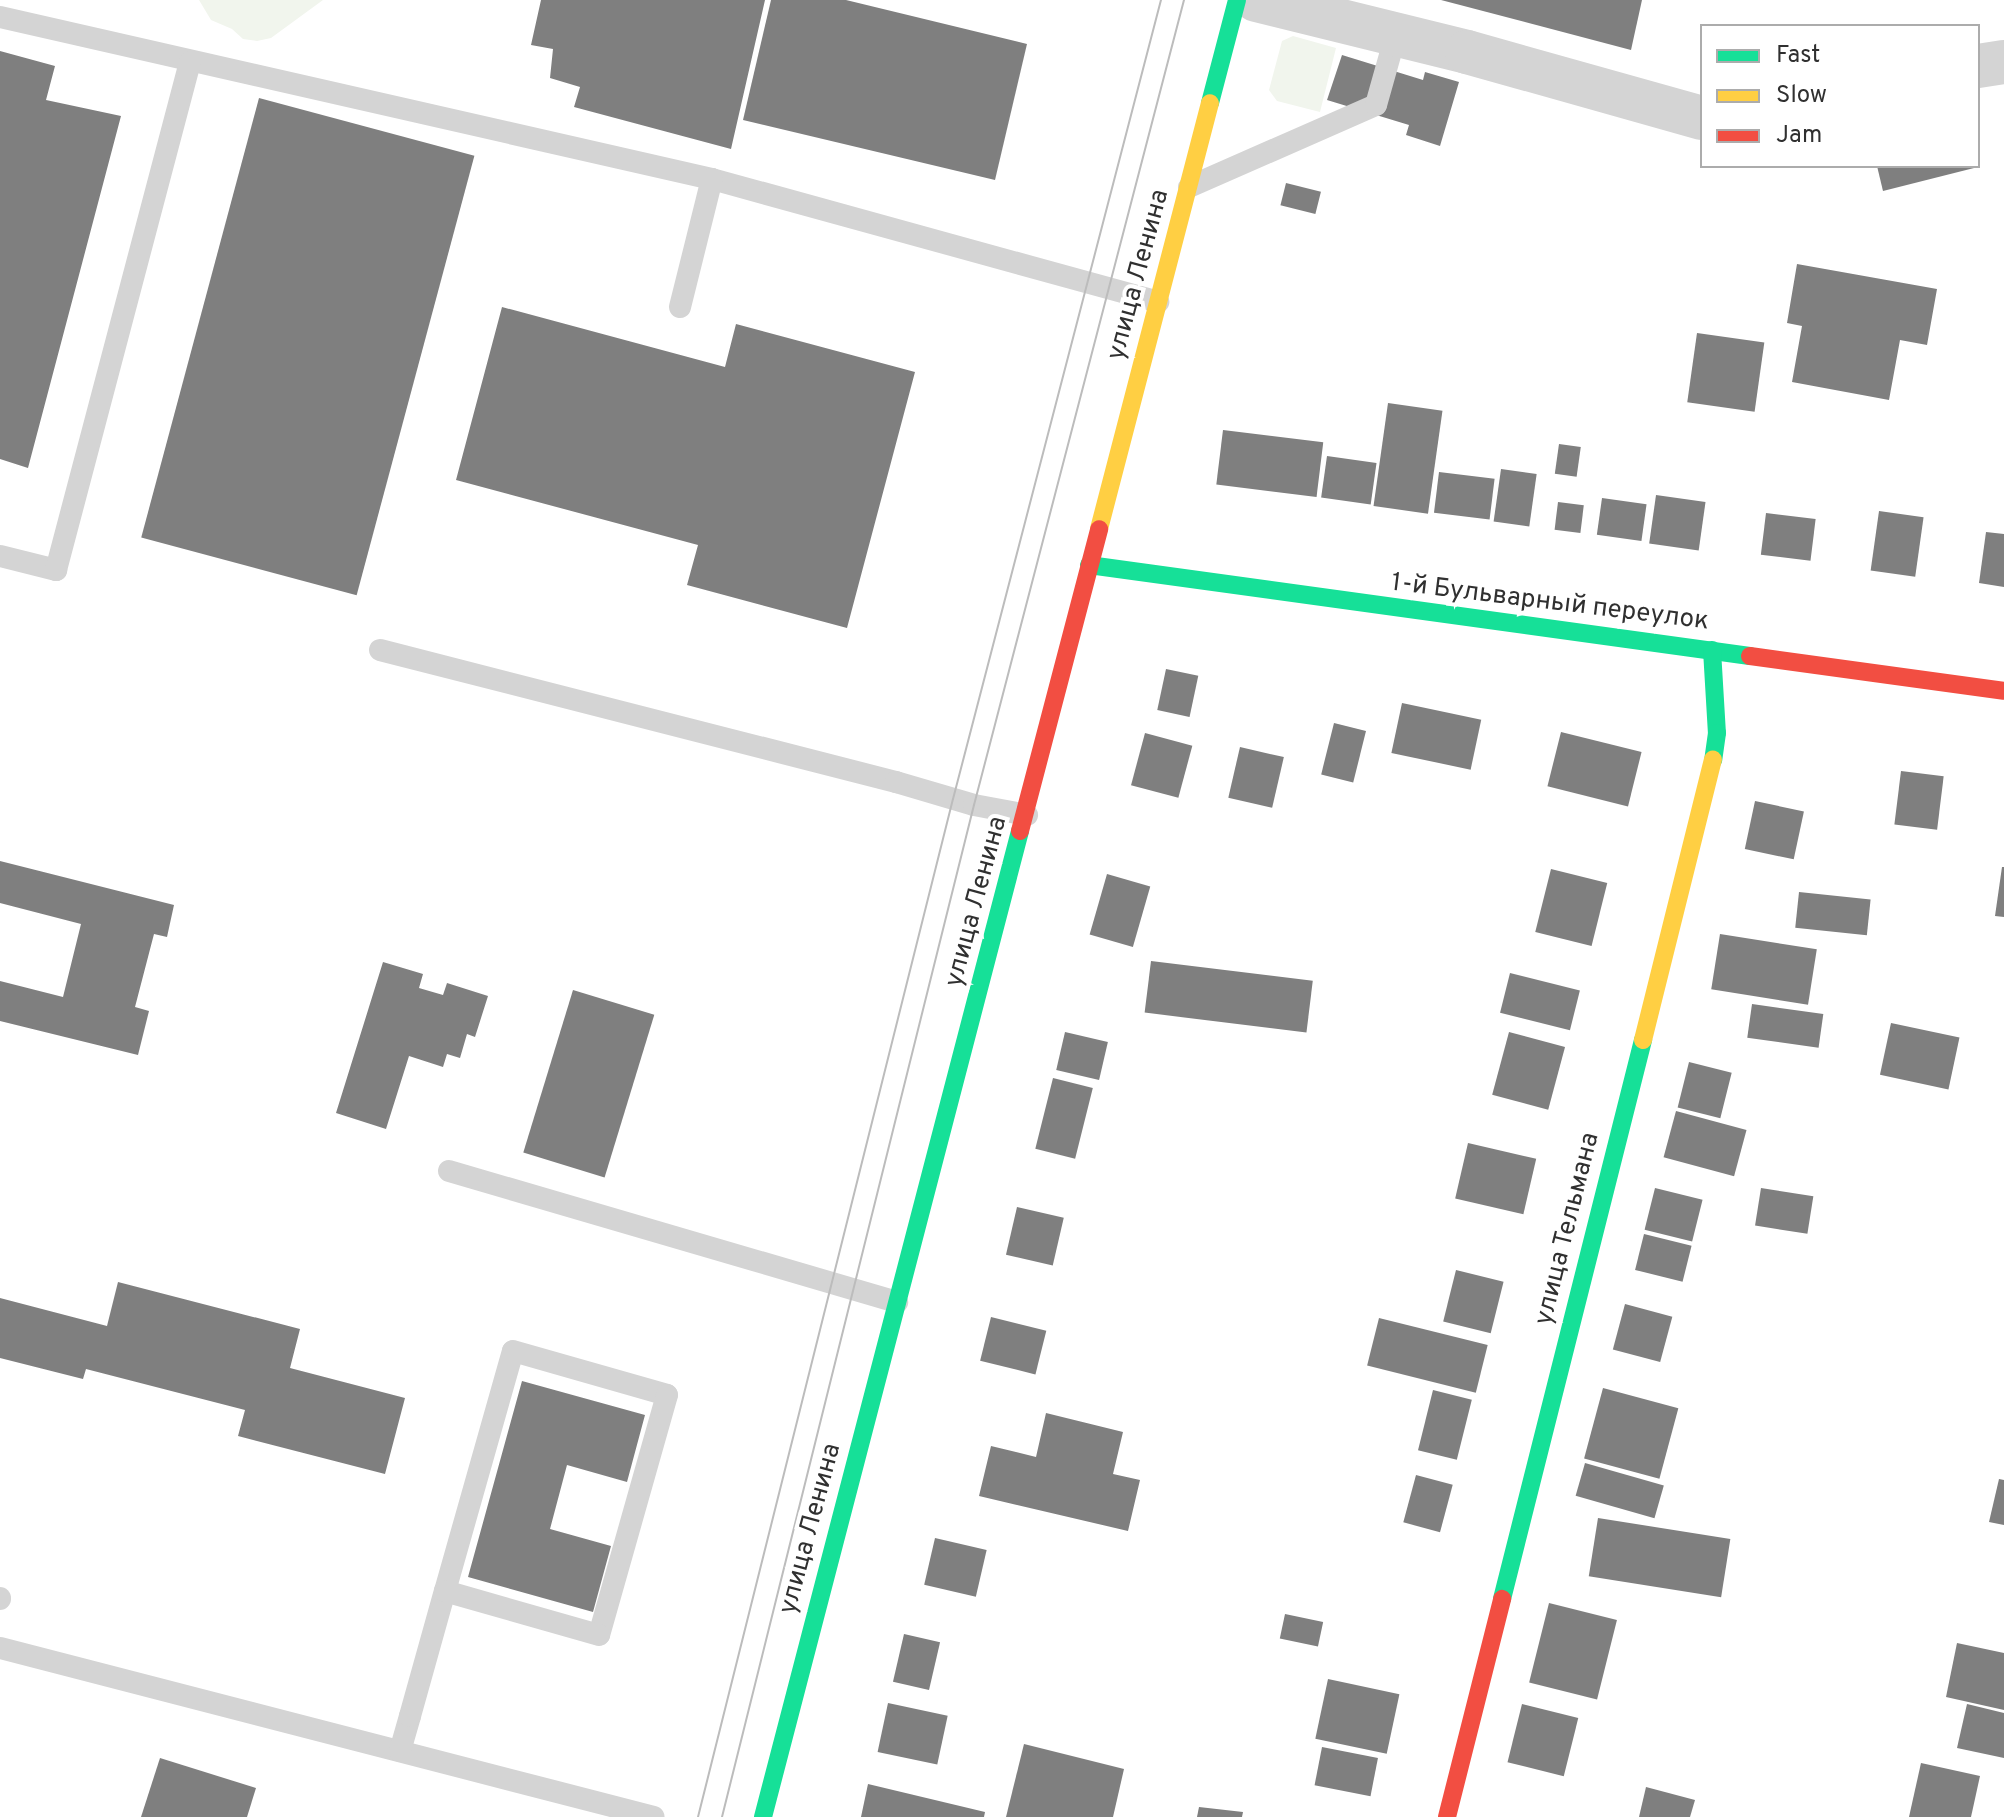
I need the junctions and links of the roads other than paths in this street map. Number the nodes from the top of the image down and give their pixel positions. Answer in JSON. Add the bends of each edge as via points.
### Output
{"nodes":[{"id":1,"x":1237,"y":0,"type":"edge"},
{"id":2,"x":1256,"y":0,"type":"edge"},
{"id":3,"x":0,"y":17,"type":"edge"},
{"id":4,"x":1396,"y":34,"type":"junction"},
{"id":5,"x":190,"y":62,"type":"junction"},
{"id":6,"x":2004,"y":62,"type":"edge"},
{"id":7,"x":1980,"y":66,"type":"edge"},
{"id":8,"x":1700,"y":117,"type":"edge"},
{"id":9,"x":712,"y":179,"type":"junction"},
{"id":10,"x":1189,"y":187,"type":"junction"},
{"id":11,"x":1158,"y":302,"type":"junction"},
{"id":12,"x":680,"y":307,"type":"dead end"},
{"id":13,"x":0,"y":556,"type":"edge"},
{"id":14,"x":1089,"y":565,"type":"junction"},
{"id":15,"x":380,"y":650,"type":"dead end"},
{"id":16,"x":1712,"y":650,"type":"junction"},
{"id":17,"x":2004,"y":691,"type":"edge"},
{"id":18,"x":1027,"y":815,"type":"junction"},
{"id":19,"x":449,"y":1171,"type":"dead end"},
{"id":20,"x":897,"y":1302,"type":"junction"},
{"id":21,"x":445,"y":1591,"type":"junction"},
{"id":22,"x":0,"y":1648,"type":"edge"},
{"id":23,"x":400,"y":1751,"type":"junction"},
{"id":24,"x":654,"y":1817,"type":"edge"},
{"id":25,"x":763,"y":1817,"type":"edge"},
{"id":26,"x":1447,"y":1817,"type":"edge"}],
"edges":[{"from":1,"to":10,"type":"street","name":"улица Ленина"},
{"from":2,"to":4,"type":"street"},
{"from":3,"to":5,"type":"lane"},
{"from":4,"to":8,"type":"street"},
{"from":4,"to":10,"type":"lane","via":[[1376,105]]},
{"from":5,"to":9,"type":"lane"},
{"from":5,"to":13,"type":"lane","via":[[56,570]]},
{"from":6,"to":7,"type":"street"},
{"from":9,"to":11,"type":"lane"},
{"from":9,"to":12,"type":"lane"},
{"from":10,"to":11,"type":"street","name":"улица Ленина"},
{"from":11,"to":14,"type":"street","name":"улица Ленина"},
{"from":14,"to":16,"type":"street","name":"1-й Бульварный переулок"},
{"from":14,"to":18,"type":"street","name":"улица Ленина"},
{"from":15,"to":18,"type":"lane"},
{"from":16,"to":17,"type":"street","name":"1-й Бульварный переулок"},
{"from":16,"to":26,"type":"street","name":"улица Тельмана","via":[[1714,757]]},
{"from":18,"to":20,"type":"street","name":"улица Ленина"},
{"from":19,"to":20,"type":"lane"},
{"from":20,"to":25,"type":"street","name":"улица Ленина"},
{"from":21,"to":21,"type":"lane","via":[[513,1351],[667,1395],[599,1635]]},
{"from":21,"to":23,"type":"lane"},
{"from":22,"to":23,"type":"lane"},
{"from":23,"to":24,"type":"lane"}]}
